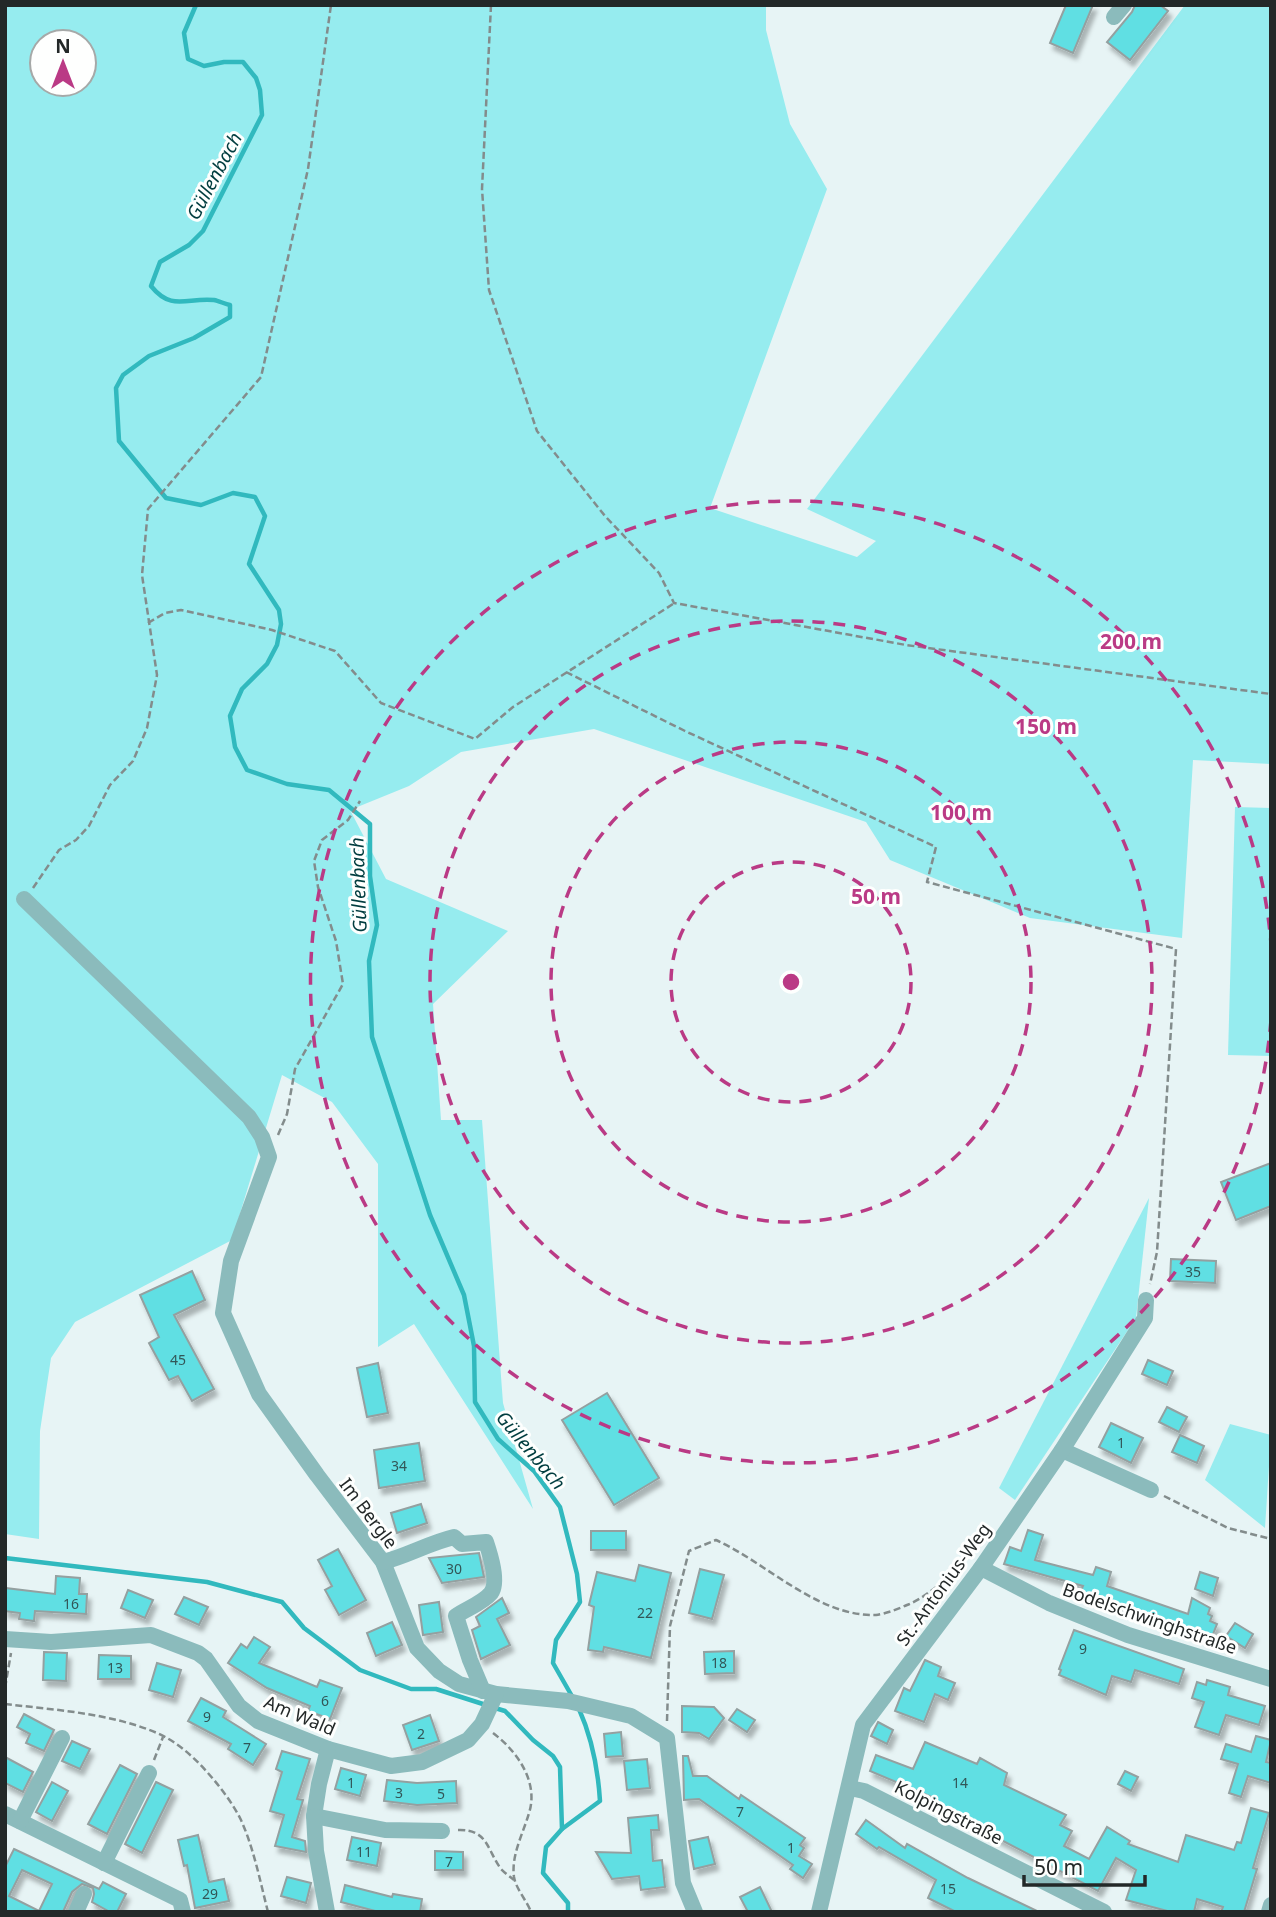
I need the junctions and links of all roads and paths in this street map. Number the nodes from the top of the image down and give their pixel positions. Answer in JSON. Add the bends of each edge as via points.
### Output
{"nodes":[{"id":1,"x":331,"y":5,"type":"edge"},
{"id":2,"x":491,"y":5,"type":"edge"},
{"id":3,"x":674,"y":603,"type":"junction"},
{"id":4,"x":148,"y":623,"type":"junction"},
{"id":5,"x":566,"y":672,"type":"junction"},
{"id":6,"x":1271,"y":694,"type":"edge"},
{"id":7,"x":360,"y":801,"type":"dead end"},
{"id":8,"x":24,"y":899,"type":"joint"},
{"id":9,"x":269,"y":1157,"type":"junction"},
{"id":10,"x":1146,"y":1300,"type":"joint"},
{"id":11,"x":1062,"y":1450,"type":"junction"},
{"id":12,"x":1151,"y":1490,"type":"joint"},
{"id":13,"x":1271,"y":1539,"type":"edge"},
{"id":14,"x":383,"y":1562,"type":"junction"},
{"id":15,"x":981,"y":1568,"type":"junction"},
{"id":16,"x":9,"y":1640,"type":"edge"},
{"id":17,"x":1271,"y":1679,"type":"edge"},
{"id":18,"x":5,"y":1688,"type":"edge"},
{"id":19,"x":491,"y":1694,"type":"junction"},
{"id":20,"x":5,"y":1703,"type":"edge"},
{"id":21,"x":483,"y":1723,"type":"junction"},
{"id":22,"x":163,"y":1737,"type":"junction"},
{"id":23,"x":62,"y":1738,"type":"dead end"},
{"id":24,"x":667,"y":1738,"type":"junction"},
{"id":25,"x":328,"y":1749,"type":"junction"},
{"id":26,"x":149,"y":1773,"type":"joint"},
{"id":27,"x":850,"y":1788,"type":"junction"},
{"id":28,"x":314,"y":1816,"type":"junction"},
{"id":29,"x":13,"y":1818,"type":"edge"},
{"id":30,"x":442,"y":1831,"type":"joint"},
{"id":31,"x":104,"y":1863,"type":"junction"},
{"id":32,"x":514,"y":1880,"type":"junction"},
{"id":33,"x":84,"y":1894,"type":"dead end"},
{"id":34,"x":1271,"y":1905,"type":"edge"},
{"id":35,"x":76,"y":1912,"type":"edge"},
{"id":36,"x":183,"y":1912,"type":"edge"},
{"id":37,"x":268,"y":1912,"type":"edge"},
{"id":38,"x":327,"y":1912,"type":"edge"},
{"id":39,"x":531,"y":1912,"type":"edge"},
{"id":40,"x":695,"y":1912,"type":"edge"},
{"id":41,"x":819,"y":1912,"type":"edge"},
{"id":42,"x":1104,"y":1912,"type":"edge"},
{"id":43,"x":1269,"y":1912,"type":"edge"}],
"edges":[{"from":1,"to":4,"type":"path","via":[[309,169],[261,377],[148,509],[142,575]]},
{"from":2,"to":3,"type":"path","via":[[482,190],[489,290],[537,431],[605,516],[659,573]]},
{"from":3,"to":5,"type":"path"},
{"from":3,"to":6,"type":"path","via":[[906,645]]},
{"from":4,"to":5,"type":"path","via":[[181,610],[272,630],[335,651],[381,703],[475,739]]},
{"from":4,"to":8,"type":"path","via":[[157,675],[147,728],[133,761],[110,785],[89,826],[60,850]]},
{"from":5,"to":10,"type":"path","via":[[936,847],[927,882],[1176,949],[1157,1252]]},
{"from":7,"to":9,"type":"path","via":[[348,820],[322,841],[314,861],[343,984],[295,1069],[287,1114]]},
{"from":8,"to":9,"type":"street","via":[[249,1117]]},
{"from":9,"to":14,"type":"street","name":"Im Bergle","via":[[231,1261],[223,1313],[260,1395]]},
{"from":10,"to":11,"type":"street","name":"St.-Antonius-Weg","via":[[1145,1318]]},
{"from":11,"to":12,"type":"street"},
{"from":11,"to":15,"type":"street","name":"St.-Antonius-Weg"},
{"from":12,"to":13,"type":"path","via":[[1228,1528]]},
{"from":14,"to":19,"type":"street","name":"Im Bergle","via":[[417,1648],[458,1684]]},
{"from":14,"to":19,"type":"street","via":[[454,1537],[462,1544],[486,1542],[493,1563],[493,1589],[456,1615],[470,1660]]},
{"from":15,"to":17,"type":"street","name":"Bodelschwinghstraße","via":[[1049,1604]]},
{"from":15,"to":24,"type":"path","via":[[952,1575],[910,1604],[877,1615],[839,1610],[716,1540],[690,1550],[670,1626]]},
{"from":15,"to":27,"type":"street","name":"St.-Antonius-Weg","via":[[863,1725]]},
{"from":16,"to":18,"type":"path"},
{"from":16,"to":25,"type":"street","name":"Am Wald","via":[[155,1636],[206,1658],[239,1706],[258,1721]]},
{"from":19,"to":21,"type":"street","name":"Am Wald"},
{"from":19,"to":24,"type":"street","name":"Im Bergle","via":[[568,1701],[631,1716]]},
{"from":20,"to":22,"type":"path","via":[[120,1722]]},
{"from":21,"to":25,"type":"street","name":"Am Wald","via":[[468,1740],[413,1764],[381,1765]]},
{"from":21,"to":32,"type":"path","via":[[515,1754],[532,1794],[516,1849]]},
{"from":22,"to":26,"type":"path"},
{"from":22,"to":37,"type":"path","via":[[199,1763],[240,1818]]},
{"from":23,"to":29,"type":"street"},
{"from":24,"to":40,"type":"street","via":[[683,1883]]},
{"from":25,"to":28,"type":"street"},
{"from":26,"to":31,"type":"street"},
{"from":27,"to":41,"type":"street","name":"St.-Antonius-Weg"},
{"from":27,"to":42,"type":"street","name":"Kolpingstraße"},
{"from":28,"to":30,"type":"street","via":[[385,1830]]},
{"from":28,"to":38,"type":"street"},
{"from":29,"to":31,"type":"street"},
{"from":30,"to":32,"type":"path","via":[[477,1833],[502,1871]]},
{"from":31,"to":36,"type":"street","via":[[180,1900]]},
{"from":32,"to":39,"type":"path"},
{"from":33,"to":35,"type":"street"},
{"from":34,"to":43,"type":"street"}]}
